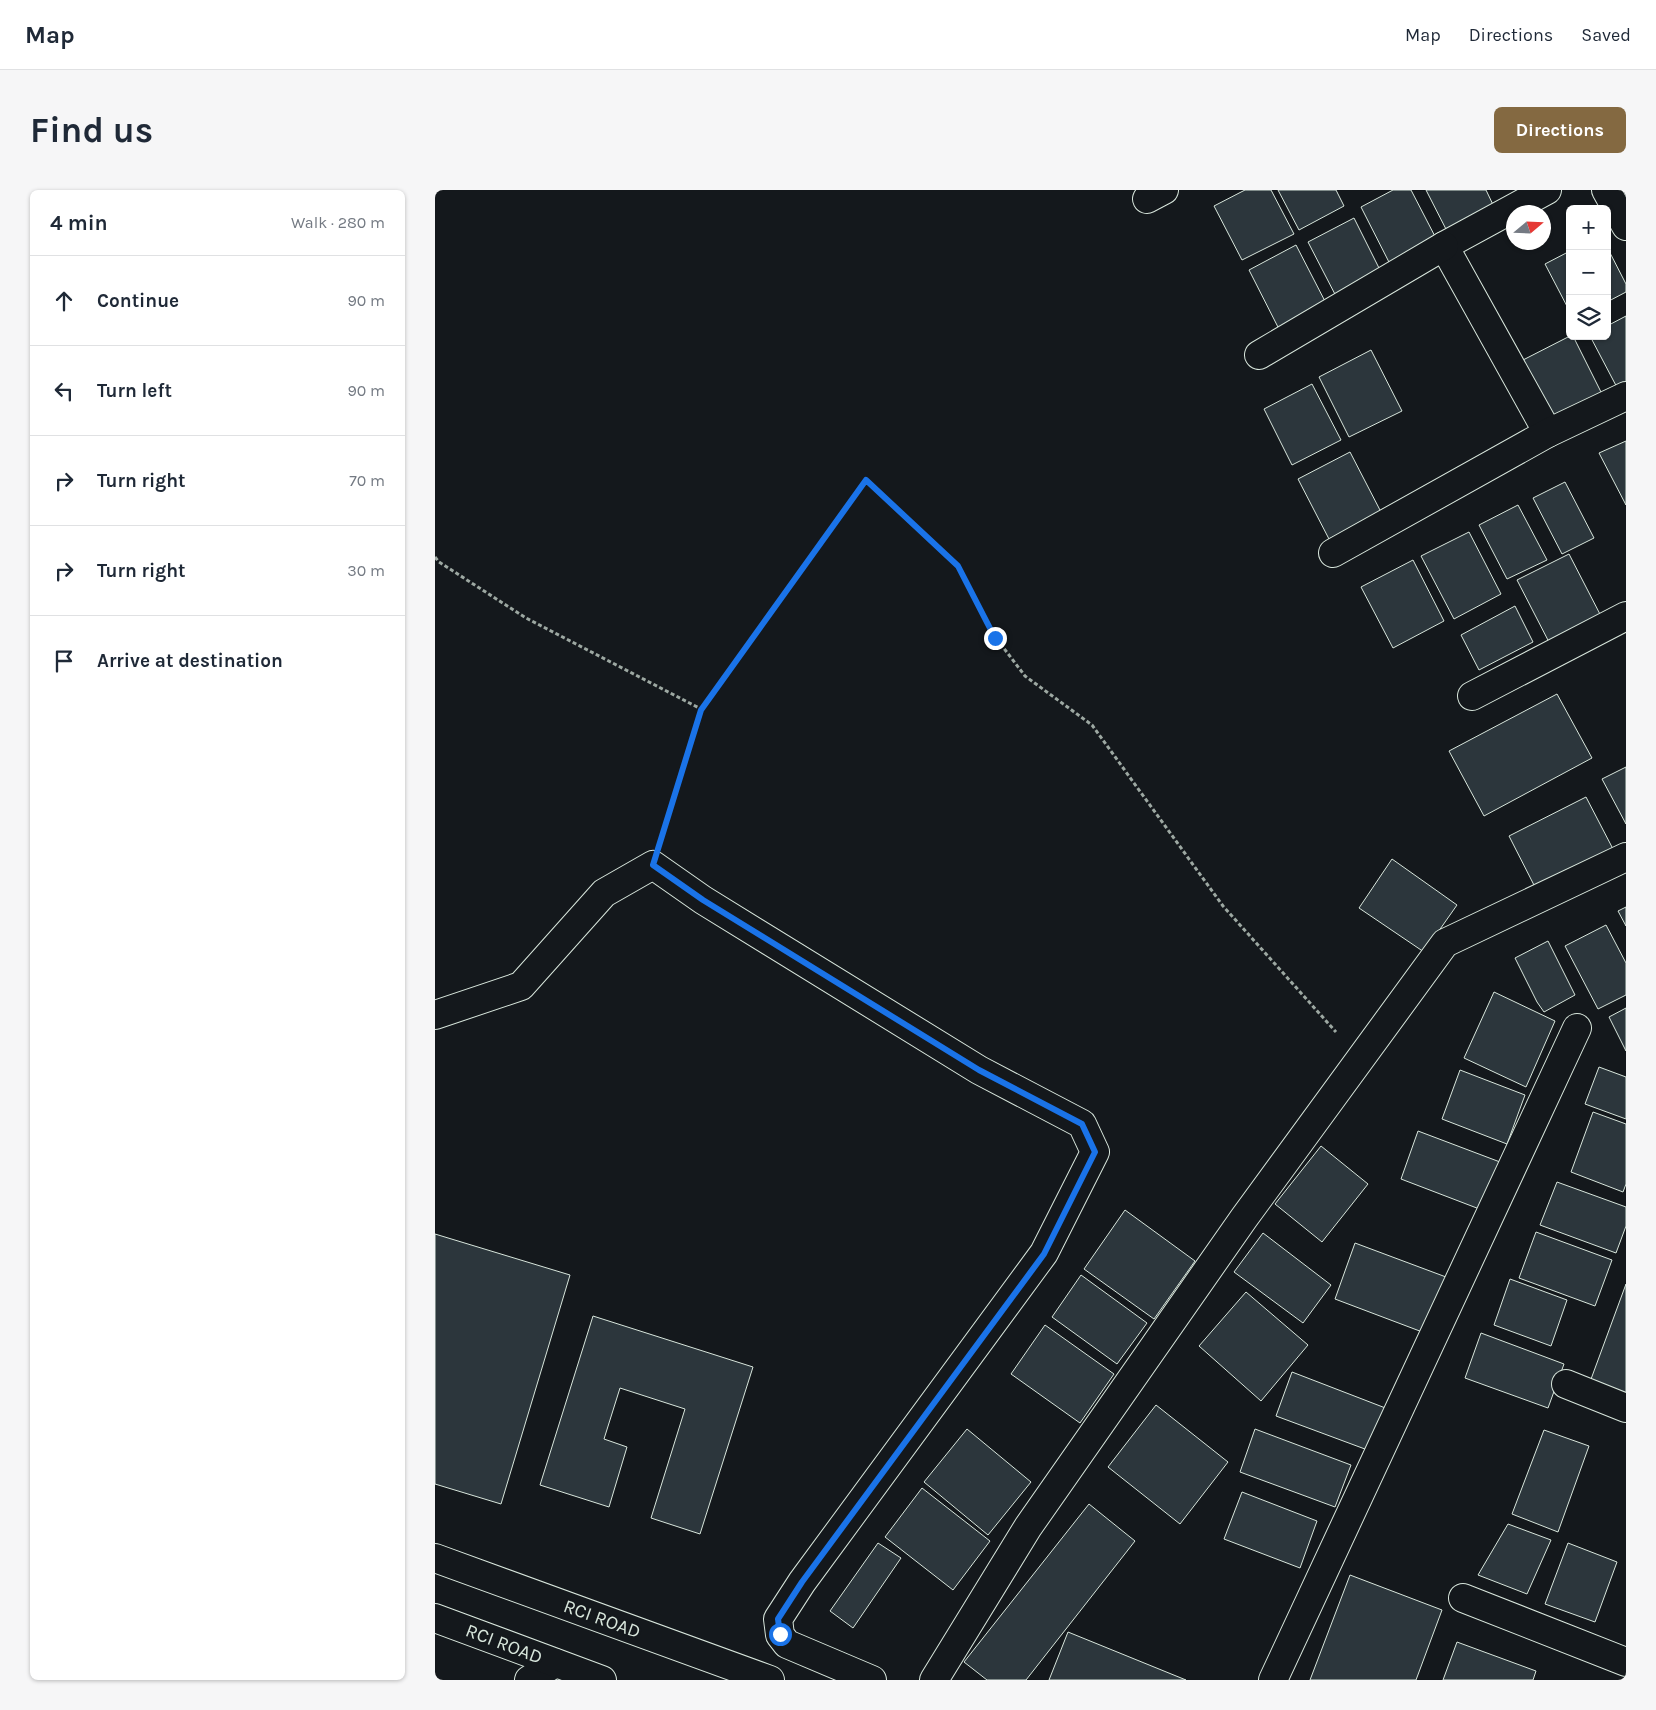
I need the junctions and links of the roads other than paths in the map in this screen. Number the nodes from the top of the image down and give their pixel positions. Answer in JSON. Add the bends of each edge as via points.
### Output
{"nodes":[{"id":1,"x":1547,"y":190,"type":"edge"},
{"id":2,"x":1606,"y":190,"type":"edge"},
{"id":3,"x":1626,"y":226,"type":"edge"},
{"id":4,"x":1444,"y":246,"type":"junction"},
{"id":5,"x":1259,"y":354,"type":"dead end"},
{"id":6,"x":1626,"y":396,"type":"edge"},
{"id":7,"x":1548,"y":433,"type":"junction"},
{"id":8,"x":1333,"y":553,"type":"dead end"},
{"id":9,"x":1626,"y":616,"type":"edge"},
{"id":10,"x":1472,"y":696,"type":"dead end"},
{"id":11,"x":1626,"y":857,"type":"edge"},
{"id":12,"x":435,"y":1015,"type":"edge"},
{"id":13,"x":1577,"y":1028,"type":"dead end"},
{"id":14,"x":1566,"y":1384,"type":"dead end"},
{"id":15,"x":1626,"y":1408,"type":"edge"},
{"id":16,"x":435,"y":1558,"type":"edge"},
{"id":17,"x":1463,"y":1598,"type":"dead end"},
{"id":18,"x":435,"y":1618,"type":"edge"},
{"id":19,"x":1626,"y":1662,"type":"edge"},
{"id":20,"x":555,"y":1663,"type":"junction"},
{"id":21,"x":529,"y":1680,"type":"edge"},
{"id":22,"x":602,"y":1680,"type":"edge"},
{"id":23,"x":770,"y":1680,"type":"edge"},
{"id":24,"x":872,"y":1680,"type":"edge"},
{"id":25,"x":934,"y":1680,"type":"edge"},
{"id":26,"x":1273,"y":1680,"type":"edge"}],
"edges":[{"from":1,"to":4,"type":"street"},
{"from":2,"to":3,"type":"street"},
{"from":4,"to":5,"type":"street"},
{"from":4,"to":7,"type":"street"},
{"from":6,"to":7,"type":"street"},
{"from":7,"to":8,"type":"street"},
{"from":9,"to":10,"type":"street"},
{"from":11,"to":25,"type":"street","via":[[1445,943],[1244,1218],[1028,1527]]},
{"from":12,"to":24,"type":"street","via":[[521,986],[604,893],[653,865],[703,900],[979,1070],[1082,1124],[1095,1152],[1044,1254],[778,1619],[780,1634],[787,1644]]},
{"from":13,"to":26,"type":"street"},
{"from":14,"to":15,"type":"street"},
{"from":16,"to":23,"type":"street","name":"RCI ROAD"},
{"from":17,"to":19,"type":"street"},
{"from":18,"to":20,"type":"street","name":"RCI ROAD"},
{"from":20,"to":21,"type":"street"},
{"from":20,"to":22,"type":"street","name":"RCI ROAD"}]}
